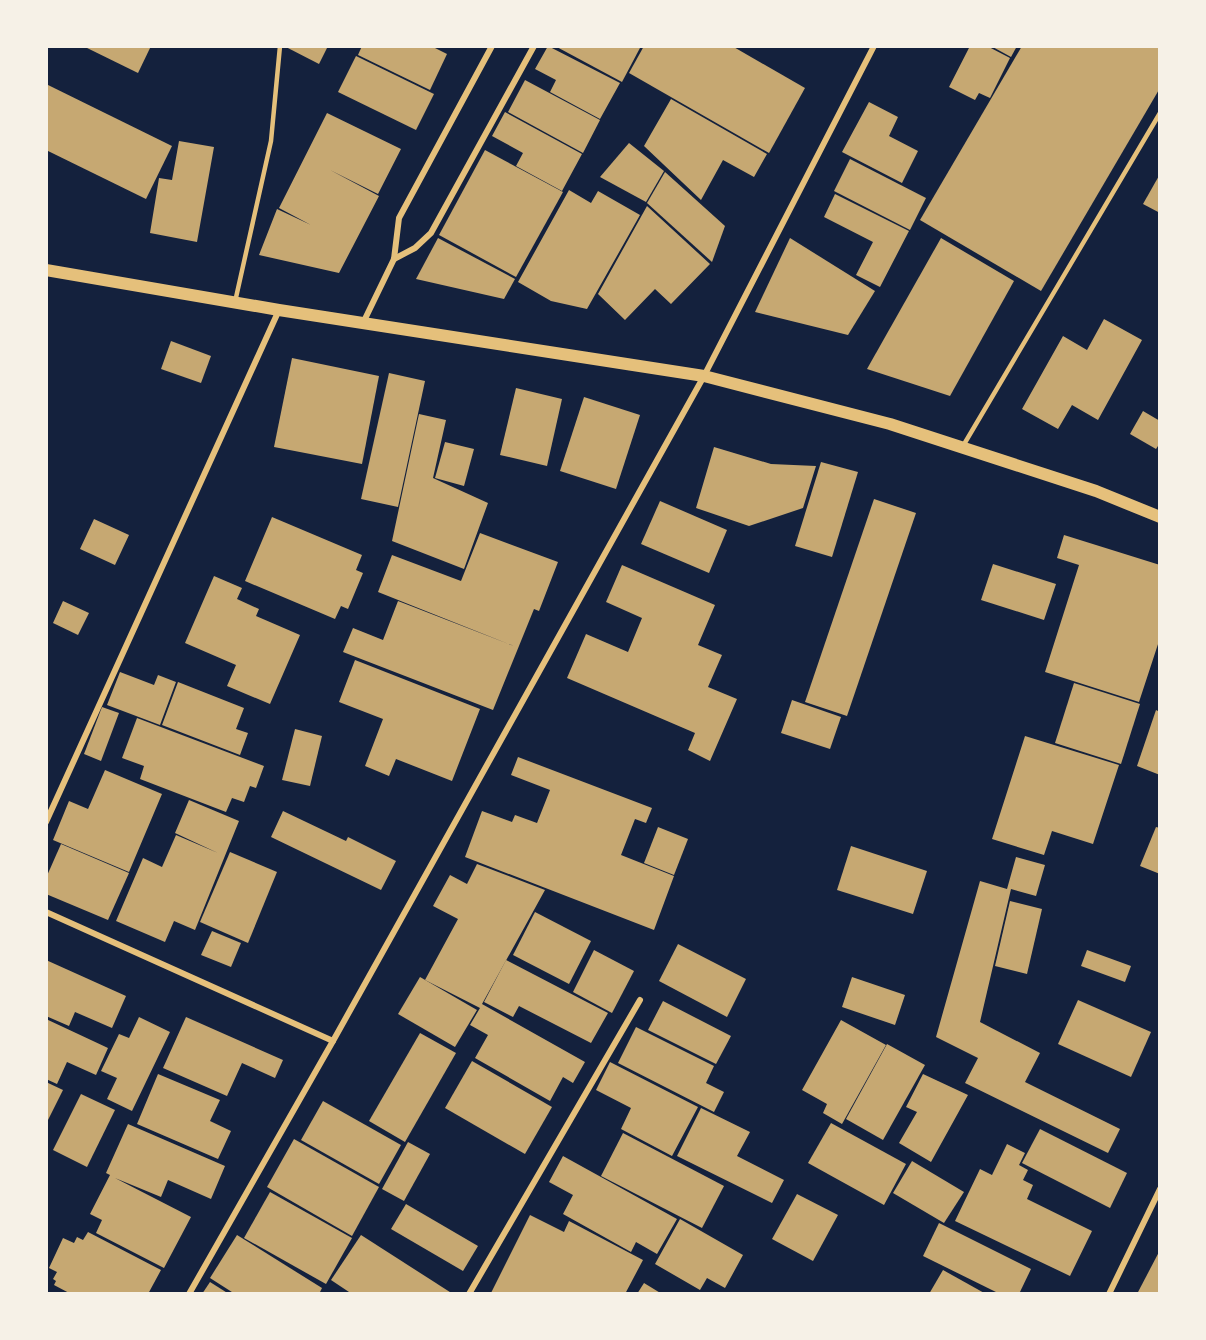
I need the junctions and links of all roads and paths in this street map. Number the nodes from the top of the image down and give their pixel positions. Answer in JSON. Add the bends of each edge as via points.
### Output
{"nodes":[{"id":1,"x":280,"y":46,"type":"edge"},
{"id":2,"x":492,"y":46,"type":"edge"},
{"id":3,"x":534,"y":46,"type":"edge"},
{"id":4,"x":874,"y":46,"type":"edge"},
{"id":5,"x":1160,"y":112,"type":"edge"},
{"id":6,"x":394,"y":259,"type":"junction"},
{"id":7,"x":46,"y":270,"type":"edge"},
{"id":8,"x":235,"y":302,"type":"junction"},
{"id":9,"x":279,"y":310,"type":"junction"},
{"id":10,"x":363,"y":323,"type":"junction"},
{"id":11,"x":704,"y":376,"type":"junction"},
{"id":12,"x":962,"y":448,"type":"junction"},
{"id":13,"x":1160,"y":517,"type":"edge"},
{"id":14,"x":46,"y":822,"type":"edge"},
{"id":15,"x":46,"y":912,"type":"edge"},
{"id":16,"x":640,"y":1000,"type":"dead end"},
{"id":17,"x":333,"y":1041,"type":"junction"},
{"id":18,"x":1160,"y":1189,"type":"edge"},
{"id":19,"x":189,"y":1293,"type":"edge"},
{"id":20,"x":469,"y":1293,"type":"edge"},
{"id":21,"x":1109,"y":1293,"type":"edge"}],
"edges":[{"from":1,"to":8,"type":"lane","via":[[270,141]]},
{"from":2,"to":6,"type":"street","via":[[399,218]]},
{"from":3,"to":6,"type":"street","via":[[431,233],[415,248]]},
{"from":4,"to":11,"type":"street"},
{"from":5,"to":12,"type":"lane"},
{"from":6,"to":10,"type":"street"},
{"from":7,"to":8,"type":"main road"},
{"from":8,"to":9,"type":"main road"},
{"from":9,"to":10,"type":"main road"},
{"from":9,"to":14,"type":"street"},
{"from":10,"to":11,"type":"main road"},
{"from":11,"to":12,"type":"main road","via":[[890,424]]},
{"from":11,"to":17,"type":"street"},
{"from":12,"to":13,"type":"main road","via":[[1096,491]]},
{"from":15,"to":17,"type":"street"},
{"from":16,"to":20,"type":"street"},
{"from":17,"to":19,"type":"street"},
{"from":18,"to":21,"type":"street"}]}
